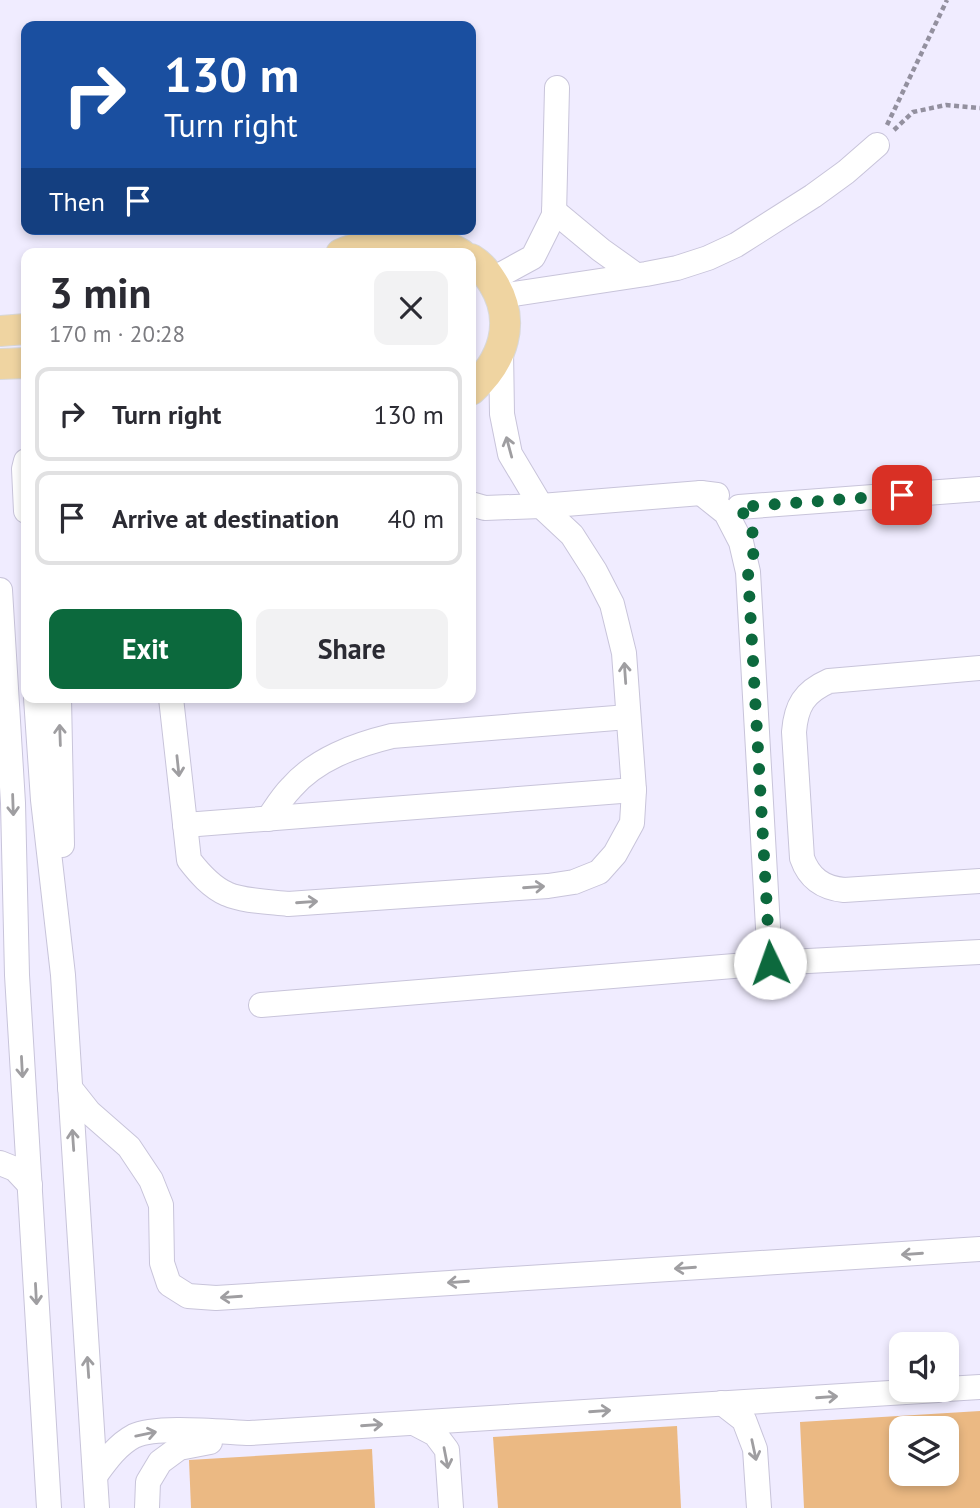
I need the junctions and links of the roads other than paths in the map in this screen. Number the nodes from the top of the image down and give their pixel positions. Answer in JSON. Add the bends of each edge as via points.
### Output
{"nodes":[{"id":1,"x":556,"y":88,"type":"dead end"},
{"id":2,"x":877,"y":145,"type":"road end"},
{"id":3,"x":554,"y":211,"type":"junction"},
{"id":4,"x":361,"y":248,"type":"edge"},
{"id":5,"x":450,"y":248,"type":"edge"},
{"id":6,"x":636,"y":275,"type":"junction"},
{"id":7,"x":487,"y":278,"type":"edge"},
{"id":8,"x":21,"y":329,"type":"edge"},
{"id":9,"x":0,"y":331,"type":"edge"},
{"id":10,"x":501,"y":350,"type":"junction"},
{"id":11,"x":21,"y":363,"type":"edge"},
{"id":12,"x":0,"y":364,"type":"edge"},
{"id":13,"x":476,"y":385,"type":"edge"},
{"id":14,"x":980,"y":489,"type":"edge"},
{"id":15,"x":701,"y":493,"type":"junction"},
{"id":16,"x":476,"y":506,"type":"edge"},
{"id":17,"x":541,"y":506,"type":"junction"},
{"id":18,"x":739,"y":507,"type":"junction"},
{"id":19,"x":748,"y":572,"type":"junction"},
{"id":20,"x":0,"y":590,"type":"edge"},
{"id":21,"x":980,"y":668,"type":"edge"},
{"id":22,"x":36,"y":703,"type":"edge"},
{"id":23,"x":59,"y":703,"type":"edge"},
{"id":24,"x":172,"y":703,"type":"edge"},
{"id":25,"x":628,"y":717,"type":"junction"},
{"id":26,"x":634,"y":790,"type":"junction"},
{"id":27,"x":268,"y":819,"type":"junction"},
{"id":28,"x":185,"y":825,"type":"junction"},
{"id":29,"x":0,"y":856,"type":"edge"},
{"id":30,"x":980,"y":881,"type":"edge"},
{"id":31,"x":980,"y":952,"type":"edge"},
{"id":32,"x":770,"y":963,"type":"junction"},
{"id":33,"x":17,"y":975,"type":"junction"},
{"id":34,"x":63,"y":975,"type":"junction"},
{"id":35,"x":261,"y":1005,"type":"dead end"},
{"id":36,"x":19,"y":1007,"type":"junction"},
{"id":37,"x":0,"y":1030,"type":"edge"},
{"id":38,"x":70,"y":1087,"type":"junction"},
{"id":39,"x":0,"y":1163,"type":"edge"},
{"id":40,"x":30,"y":1185,"type":"junction"},
{"id":41,"x":980,"y":1249,"type":"edge"},
{"id":42,"x":980,"y":1387,"type":"edge"},
{"id":43,"x":959,"y":1388,"type":"edge"},
{"id":44,"x":889,"y":1393,"type":"edge"},
{"id":45,"x":722,"y":1404,"type":"junction"},
{"id":46,"x":414,"y":1423,"type":"junction"},
{"id":47,"x":250,"y":1433,"type":"junction"},
{"id":48,"x":95,"y":1476,"type":"junction"},
{"id":49,"x":49,"y":1508,"type":"edge"},
{"id":50,"x":97,"y":1508,"type":"edge"},
{"id":51,"x":147,"y":1508,"type":"edge"},
{"id":52,"x":451,"y":1508,"type":"edge"},
{"id":53,"x":759,"y":1508,"type":"edge"}],
"edges":[{"from":1,"to":3,"type":"lane"},
{"from":2,"to":6,"type":"lane","via":[[813,196],[736,246],[677,268]]},
{"from":3,"to":6,"type":"lane"},
{"from":3,"to":7,"type":"lane","via":[[533,257]]},
{"from":4,"to":5,"type":"main road","via":[[399,237]]},
{"from":6,"to":7,"type":"lane"},
{"from":7,"to":10,"type":"main road","via":[[504,309]]},
{"from":8,"to":9,"type":"main road"},
{"from":10,"to":13,"type":"main road"},
{"from":17,"to":10,"type":"lane","one_way":true,"via":[[510,454],[502,414]]},
{"from":11,"to":12,"type":"main road"},
{"from":14,"to":18,"type":"lane"},
{"from":15,"to":17,"type":"lane"},
{"from":15,"to":18,"type":"lane","via":[[715,494]]},
{"from":15,"to":19,"type":"lane","via":[[731,520]]},
{"from":16,"to":17,"type":"lane"},
{"from":25,"to":17,"type":"lane","one_way":true,"via":[[624,653],[612,604],[572,535]]},
{"from":18,"to":19,"type":"lane","via":[[753,531],[755,545]]},
{"from":19,"to":32,"type":"lane"},
{"from":20,"to":33,"type":"lane","one_way":true,"via":[[13,803]]},
{"from":21,"to":30,"type":"lane","via":[[829,681],[802,702],[794,732],[802,858],[817,881],[844,890]]},
{"from":22,"to":34,"type":"lane"},
{"from":34,"to":23,"type":"lane","one_way":true},
{"from":24,"to":28,"type":"lane","one_way":true},
{"from":25,"to":26,"type":"lane"},
{"from":25,"to":27,"type":"lane","via":[[392,736],[364,743],[313,768],[291,787]]},
{"from":26,"to":27,"type":"lane"},
{"from":28,"to":26,"type":"lane","one_way":true,"via":[[189,860],[206,880],[227,894],[263,902],[548,886],[599,872],[632,822]]},
{"from":27,"to":28,"type":"lane"},
{"from":29,"to":33,"type":"lane"},
{"from":31,"to":32,"type":"lane"},
{"from":32,"to":35,"type":"lane"},
{"from":33,"to":36,"type":"lane"},
{"from":34,"to":38,"type":"lane"},
{"from":36,"to":37,"type":"lane"},
{"from":36,"to":40,"type":"lane","one_way":true},
{"from":41,"to":38,"type":"lane","one_way":true,"via":[[216,1298],[188,1296],[169,1284],[162,1264],[161,1205],[150,1180],[129,1147]]},
{"from":48,"to":38,"type":"lane","one_way":true},
{"from":39,"to":40,"type":"lane","via":[[15,1169]]},
{"from":40,"to":49,"type":"lane","one_way":true},
{"from":42,"to":43,"type":"lane"},
{"from":45,"to":44,"type":"lane","one_way":true},
{"from":46,"to":45,"type":"lane","one_way":true},
{"from":45,"to":53,"type":"lane","one_way":true,"via":[[744,1420],[755,1449]]},
{"from":47,"to":46,"type":"lane","one_way":true},
{"from":46,"to":52,"type":"lane","one_way":true,"via":[[435,1434],[447,1450]]},
{"from":48,"to":47,"type":"lane","one_way":true,"via":[[113,1452],[134,1436],[152,1431]]},
{"from":47,"to":51,"type":"lane","via":[[179,1448],[160,1462],[148,1482]]},
{"from":48,"to":50,"type":"lane"}]}
